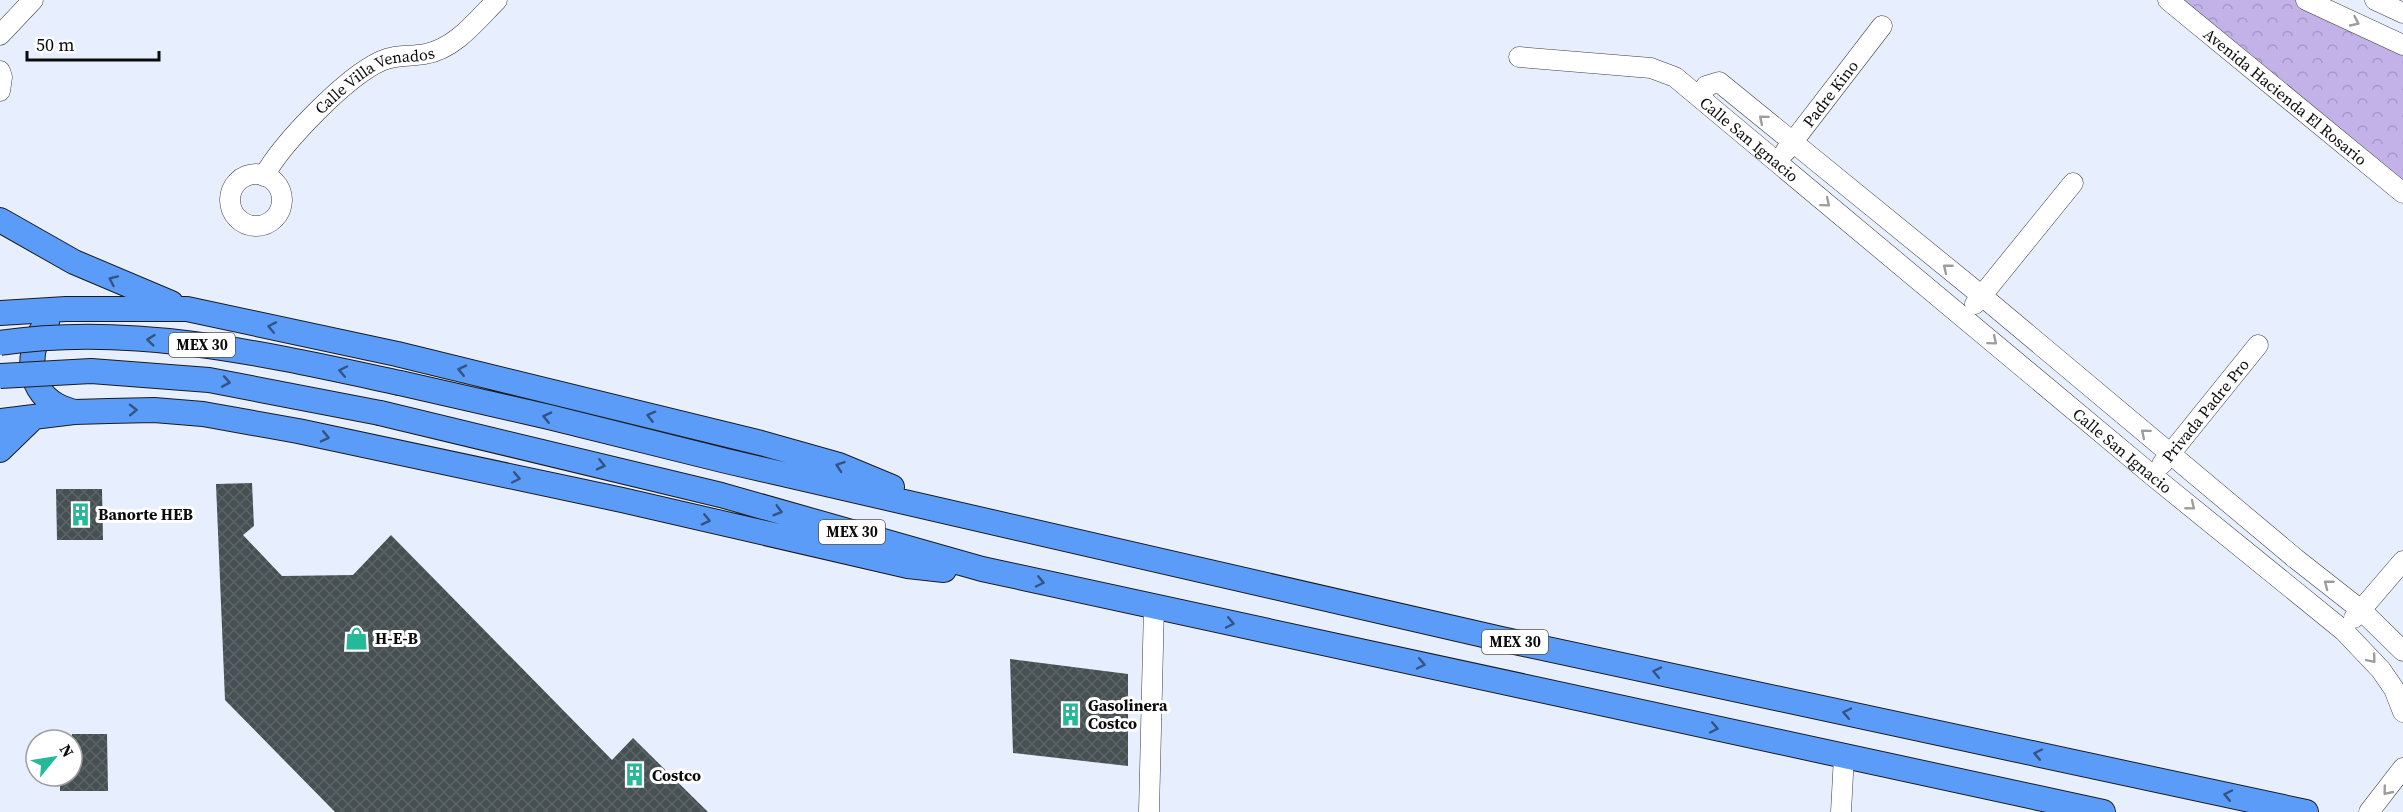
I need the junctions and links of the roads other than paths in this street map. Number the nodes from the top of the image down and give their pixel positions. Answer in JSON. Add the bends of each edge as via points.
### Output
{"nodes":[{"id":1,"x":33,"y":0,"type":"edge"},
{"id":2,"x":497,"y":0,"type":"edge"},
{"id":3,"x":2168,"y":0,"type":"edge"},
{"id":4,"x":2306,"y":0,"type":"edge"},
{"id":5,"x":2375,"y":0,"type":"edge"},
{"id":6,"x":2403,"y":13,"type":"edge"},
{"id":7,"x":1881,"y":26,"type":"dead end"},
{"id":8,"x":0,"y":35,"type":"edge"},
{"id":9,"x":2403,"y":45,"type":"edge"},
{"id":10,"x":1519,"y":57,"type":"dead end"},
{"id":11,"x":0,"y":71,"type":"edge"},
{"id":12,"x":0,"y":91,"type":"edge"},
{"id":13,"x":1701,"y":98,"type":"junction"},
{"id":14,"x":1792,"y":142,"type":"junction"},
{"id":15,"x":1777,"y":162,"type":"junction"},
{"id":16,"x":264,"y":176,"type":"dead end"},
{"id":17,"x":2073,"y":183,"type":"dead end"},
{"id":18,"x":2403,"y":193,"type":"edge"},
{"id":19,"x":0,"y":220,"type":"edge"},
{"id":20,"x":1982,"y":296,"type":"junction"},
{"id":21,"x":66,"y":309,"type":"junction"},
{"id":22,"x":187,"y":309,"type":"junction"},
{"id":23,"x":0,"y":313,"type":"edge"},
{"id":24,"x":1964,"y":317,"type":"junction"},
{"id":25,"x":0,"y":344,"type":"edge"},
{"id":26,"x":2258,"y":345,"type":"dead end"},
{"id":27,"x":0,"y":376,"type":"edge"},
{"id":28,"x":74,"y":412,"type":"junction"},
{"id":29,"x":34,"y":417,"type":"junction"},
{"id":30,"x":0,"y":421,"type":"edge"},
{"id":31,"x":0,"y":450,"type":"edge"},
{"id":32,"x":2170,"y":454,"type":"junction"},
{"id":33,"x":2153,"y":476,"type":"junction"},
{"id":34,"x":931,"y":507,"type":"junction"},
{"id":35,"x":2403,"y":561,"type":"edge"},
{"id":36,"x":982,"y":569,"type":"junction"},
{"id":37,"x":1154,"y":606,"type":"junction"},
{"id":38,"x":2361,"y":610,"type":"junction"},
{"id":39,"x":2344,"y":631,"type":"junction"},
{"id":40,"x":2403,"y":651,"type":"edge"},
{"id":41,"x":2403,"y":712,"type":"edge"},
{"id":42,"x":1844,"y":756,"type":"junction"},
{"id":43,"x":2403,"y":768,"type":"edge"},
{"id":44,"x":1149,"y":812,"type":"edge"},
{"id":45,"x":1841,"y":812,"type":"edge"},
{"id":46,"x":2103,"y":812,"type":"edge"},
{"id":47,"x":2306,"y":812,"type":"edge"},
{"id":48,"x":2369,"y":812,"type":"edge"}],
"edges":[{"from":1,"to":8,"type":"street"},
{"from":2,"to":16,"type":"street","name":"Calle Villa Venados","via":[[438,51],[404,54],[364,69],[283,148]]},
{"from":3,"to":18,"type":"street","name":"Avenida Hacienda El Rosario"},
{"from":4,"to":9,"type":"street","one_way":true},
{"from":5,"to":6,"type":"street"},
{"from":7,"to":14,"type":"street","name":"Padre Kino"},
{"from":10,"to":13,"type":"street","via":[[1651,68],[1675,77]]},
{"from":11,"to":12,"type":"street"},
{"from":14,"to":13,"type":"street","name":"Calle San Ignacio","one_way":true,"via":[[1719,82],[1706,86]]},
{"from":13,"to":15,"type":"street","name":"Calle San Ignacio"},
{"from":14,"to":15,"type":"street","name":"Padre Kino"},
{"from":20,"to":14,"type":"street","name":"Calle San Ignacio","one_way":true},
{"from":15,"to":24,"type":"street","name":"Calle San Ignacio","one_way":true},
{"from":17,"to":20,"type":"street"},
{"from":22,"to":19,"type":"main road","one_way":true,"via":[[74,262]]},
{"from":20,"to":24,"type":"street"},
{"from":32,"to":20,"type":"street","name":"Calle San Ignacio","one_way":true},
{"from":21,"to":22,"type":"main road"},
{"from":21,"to":23,"type":"main road"},
{"from":21,"to":28,"type":"main road","via":[[37,334],[31,353],[32,373],[41,391],[55,405]]},
{"from":34,"to":22,"type":"main road","one_way":true,"via":[[839,465],[761,443],[397,354]]},
{"from":24,"to":33,"type":"street","name":"Calle San Ignacio","one_way":true},
{"from":34,"to":25,"type":"main road","number":"MEX 30","one_way":true,"bridge":true,"via":[[280,357],[129,338],[37,338]]},
{"from":26,"to":32,"type":"street","name":"Privada Padre Pro"},
{"from":27,"to":36,"type":"main road","number":"MEX 30","one_way":true,"bridge":true,"via":[[91,371],[209,380],[380,414],[721,495]]},
{"from":28,"to":29,"type":"main road"},
{"from":28,"to":36,"type":"main road","one_way":true,"via":[[154,410],[203,414],[622,500],[908,566]]},
{"from":29,"to":30,"type":"main road"},
{"from":29,"to":31,"type":"main road"},
{"from":32,"to":33,"type":"street","name":"Privada Padre Pro"},
{"from":38,"to":32,"type":"street","name":"Calle San Ignacio","one_way":true},
{"from":33,"to":39,"type":"street","name":"Calle San Ignacio","one_way":true},
{"from":47,"to":34,"type":"main road","number":"MEX 30","one_way":true,"via":[[1502,639]]},
{"from":35,"to":38,"type":"street"},
{"from":36,"to":37,"type":"main road","number":"MEX 30","one_way":true},
{"from":37,"to":42,"type":"main road","number":"MEX 30","one_way":true},
{"from":37,"to":44,"type":"street"},
{"from":38,"to":39,"type":"street"},
{"from":38,"to":40,"type":"street","name":"Calle San Ignacio"},
{"from":39,"to":41,"type":"street","name":"Calle San Ignacio","one_way":true,"via":[[2394,689]]},
{"from":42,"to":45,"type":"street"},
{"from":42,"to":46,"type":"main road","number":"MEX 30"},
{"from":43,"to":48,"type":"street","one_way":true}]}
